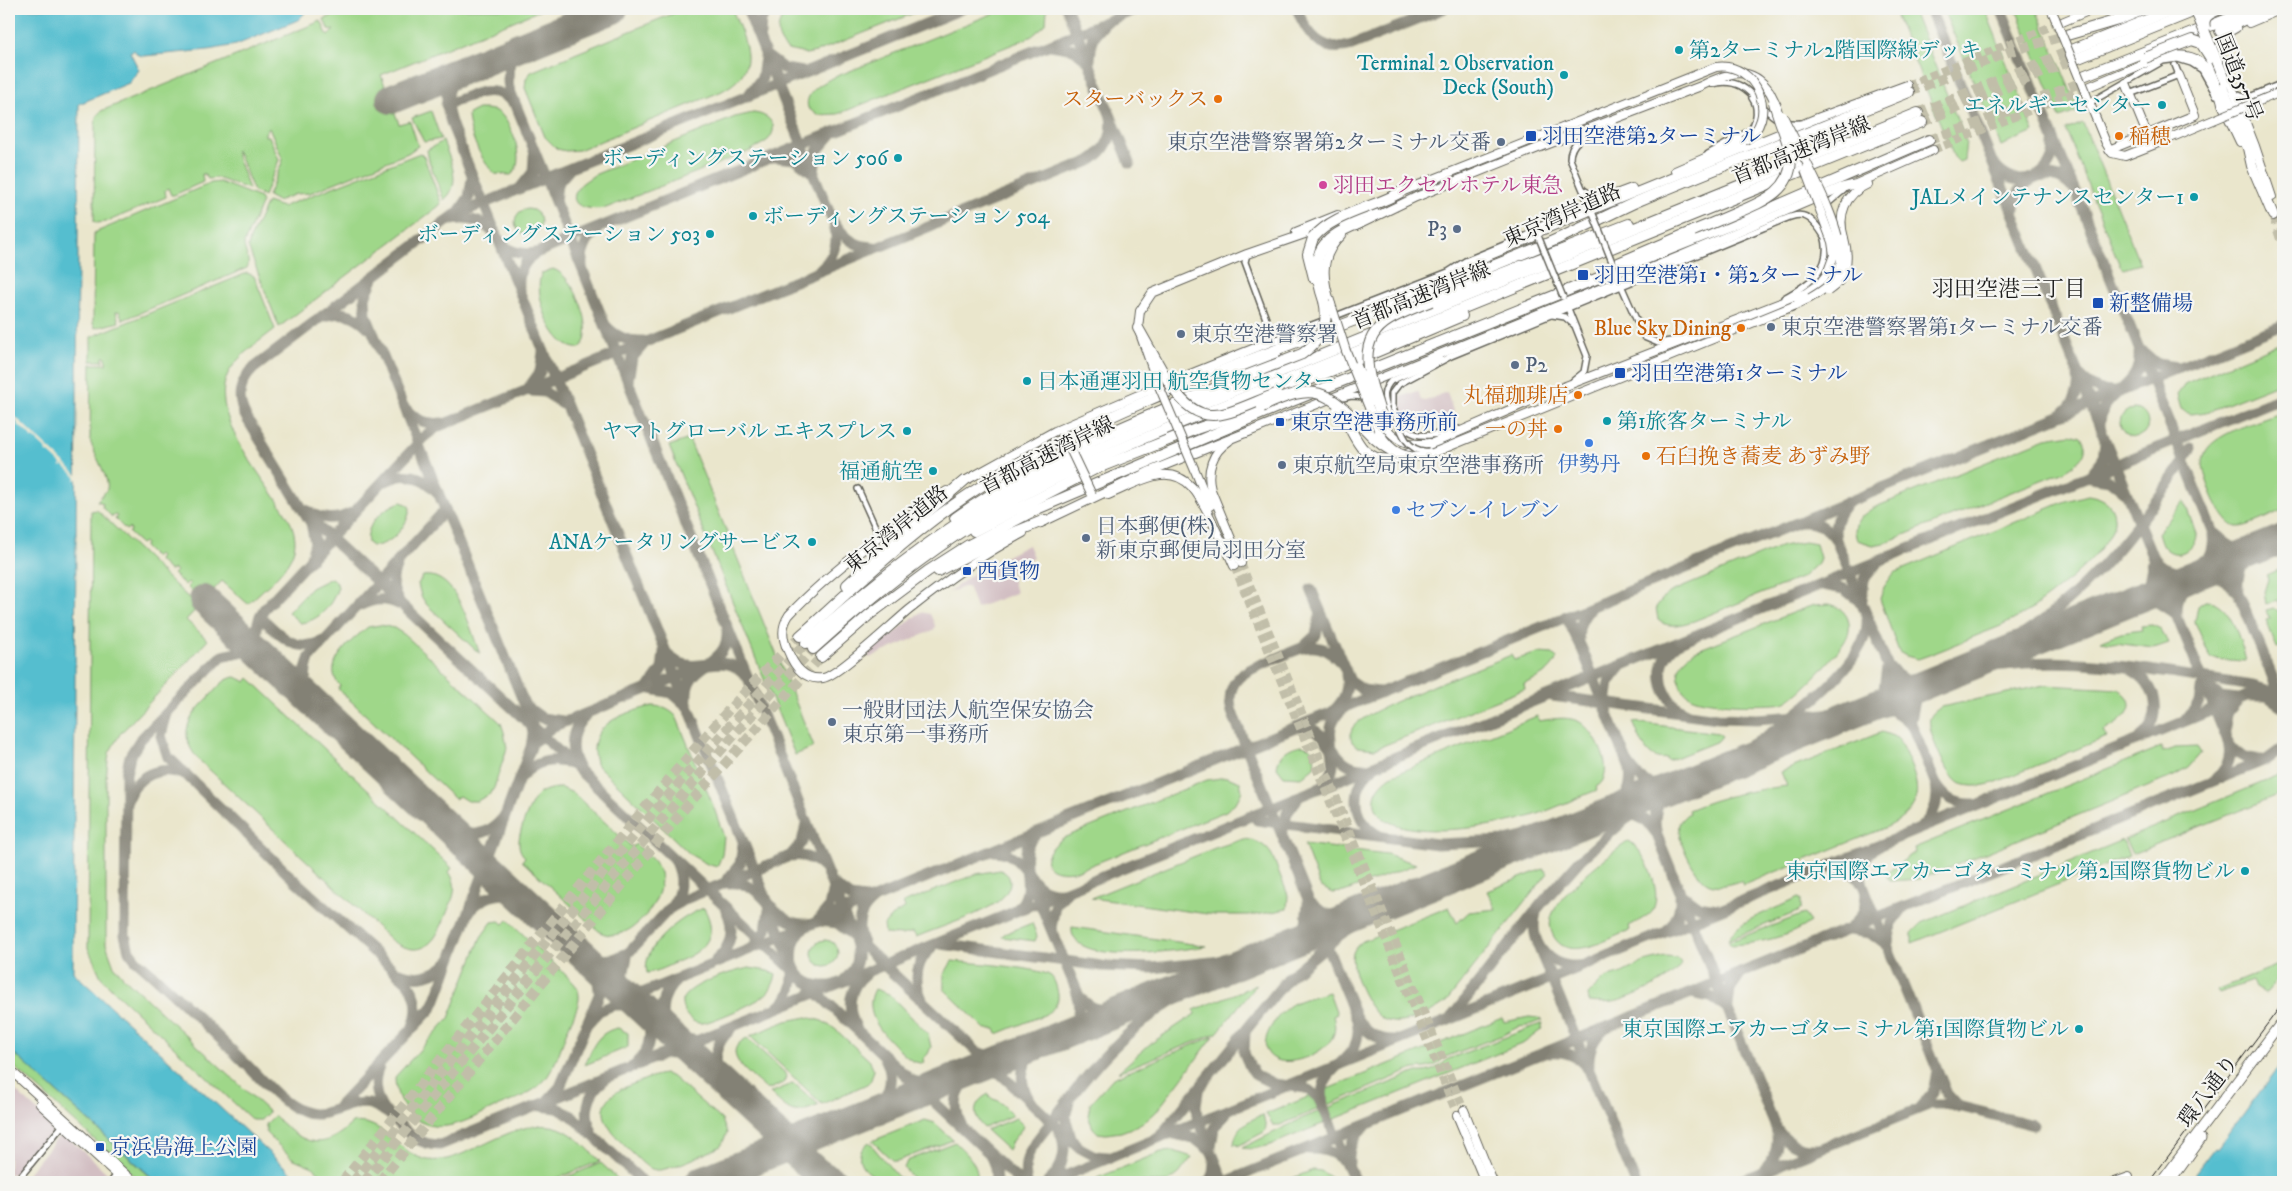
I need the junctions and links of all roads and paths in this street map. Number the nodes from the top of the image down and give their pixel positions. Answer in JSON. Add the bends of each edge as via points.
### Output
{"nodes":[{"id":1,"x":2051,"y":9,"type":"edge"},
{"id":2,"x":2093,"y":9,"type":"edge"},
{"id":3,"x":2146,"y":9,"type":"edge"},
{"id":4,"x":2174,"y":9,"type":"edge"},
{"id":5,"x":2193,"y":9,"type":"edge"},
{"id":6,"x":2200,"y":9,"type":"edge"},
{"id":7,"x":2221,"y":9,"type":"edge"},
{"id":8,"x":2253,"y":9,"type":"edge"},
{"id":9,"x":2267,"y":9,"type":"edge"},
{"id":10,"x":2282,"y":9,"type":"edge"},
{"id":11,"x":2058,"y":20,"type":"junction"},
{"id":12,"x":2255,"y":20,"type":"junction"},
{"id":13,"x":2220,"y":31,"type":"junction"},
{"id":14,"x":2066,"y":35,"type":"tunnel mouth"},
{"id":15,"x":2209,"y":41,"type":"junction"},
{"id":16,"x":2157,"y":58,"type":"junction"},
{"id":17,"x":2210,"y":58,"type":"junction"},
{"id":18,"x":2175,"y":66,"type":"dead end"},
{"id":19,"x":2179,"y":75,"type":"junction"},
{"id":20,"x":2126,"y":83,"type":"junction"},
{"id":21,"x":2223,"y":83,"type":"junction"},
{"id":22,"x":2283,"y":83,"type":"edge"},
{"id":23,"x":2085,"y":85,"type":"junction"},
{"id":24,"x":1702,"y":86,"type":"junction"},
{"id":25,"x":1742,"y":87,"type":"junction"},
{"id":26,"x":1908,"y":89,"type":"joint"},
{"id":27,"x":2283,"y":91,"type":"edge"},
{"id":28,"x":2130,"y":94,"type":"junction"},
{"id":29,"x":2236,"y":94,"type":"junction"},
{"id":30,"x":1772,"y":97,"type":"junction"},
{"id":31,"x":2089,"y":103,"type":"junction"},
{"id":32,"x":2222,"y":104,"type":"junction"},
{"id":33,"x":1622,"y":117,"type":"junction"},
{"id":34,"x":1820,"y":117,"type":"junction"},
{"id":35,"x":2147,"y":135,"type":"junction"},
{"id":36,"x":1929,"y":140,"type":"tunnel mouth"},
{"id":37,"x":2152,"y":145,"type":"junction"},
{"id":38,"x":2109,"y":150,"type":"junction"},
{"id":39,"x":1799,"y":152,"type":"junction"},
{"id":40,"x":1702,"y":158,"type":"junction"},
{"id":41,"x":2252,"y":166,"type":"junction"},
{"id":42,"x":1748,"y":182,"type":"junction"},
{"id":43,"x":1856,"y":184,"type":"junction"},
{"id":44,"x":1582,"y":188,"type":"junction"},
{"id":45,"x":1401,"y":192,"type":"junction"},
{"id":46,"x":1608,"y":197,"type":"junction"},
{"id":47,"x":2272,"y":197,"type":"junction"},
{"id":48,"x":1412,"y":199,"type":"junction"},
{"id":49,"x":1591,"y":210,"type":"junction"},
{"id":50,"x":1360,"y":223,"type":"junction"},
{"id":51,"x":1538,"y":236,"type":"junction"},
{"id":52,"x":1825,"y":238,"type":"junction"},
{"id":53,"x":1247,"y":254,"type":"junction"},
{"id":54,"x":1550,"y":273,"type":"junction"},
{"id":55,"x":1637,"y":279,"type":"junction"},
{"id":56,"x":1620,"y":281,"type":"junction"},
{"id":57,"x":1319,"y":288,"type":"junction"},
{"id":58,"x":1810,"y":298,"type":"junction"},
{"id":59,"x":1542,"y":300,"type":"junction"},
{"id":60,"x":1628,"y":300,"type":"junction"},
{"id":61,"x":1565,"y":302,"type":"junction"},
{"id":62,"x":1328,"y":303,"type":"junction"},
{"id":63,"x":1771,"y":306,"type":"junction"},
{"id":64,"x":1549,"y":315,"type":"junction"},
{"id":65,"x":1574,"y":325,"type":"junction"},
{"id":66,"x":1269,"y":327,"type":"junction"},
{"id":67,"x":1138,"y":328,"type":"joint"},
{"id":68,"x":1305,"y":339,"type":"junction"},
{"id":69,"x":1685,"y":339,"type":"junction"},
{"id":70,"x":1248,"y":350,"type":"junction"},
{"id":71,"x":1452,"y":356,"type":"junction"},
{"id":72,"x":1160,"y":377,"type":"junction"},
{"id":73,"x":1558,"y":389,"type":"junction"},
{"id":74,"x":1328,"y":400,"type":"junction"},
{"id":75,"x":1262,"y":407,"type":"junction"},
{"id":76,"x":1275,"y":408,"type":"junction"},
{"id":77,"x":1388,"y":420,"type":"junction"},
{"id":78,"x":1478,"y":423,"type":"junction"},
{"id":79,"x":1063,"y":431,"type":"junction"},
{"id":80,"x":1250,"y":431,"type":"junction"},
{"id":81,"x":1102,"y":436,"type":"junction"},
{"id":82,"x":1450,"y":441,"type":"junction"},
{"id":83,"x":1399,"y":454,"type":"junction"},
{"id":84,"x":1103,"y":466,"type":"junction"},
{"id":85,"x":964,"y":481,"type":"junction"},
{"id":86,"x":858,"y":489,"type":"dead end"},
{"id":87,"x":1093,"y":494,"type":"junction"},
{"id":88,"x":1045,"y":520,"type":"junction"},
{"id":89,"x":877,"y":530,"type":"junction"},
{"id":90,"x":888,"y":532,"type":"junction"},
{"id":91,"x":872,"y":544,"type":"junction"},
{"id":92,"x":1229,"y":553,"type":"junction"},
{"id":93,"x":907,"y":570,"type":"junction"},
{"id":94,"x":885,"y":575,"type":"junction"},
{"id":95,"x":869,"y":615,"type":"junction"},
{"id":96,"x":806,"y":640,"type":"junction"},
{"id":97,"x":821,"y":657,"type":"tunnel mouth"},
{"id":98,"x":2283,"y":1020,"type":"edge"},
{"id":99,"x":2283,"y":1028,"type":"edge"},
{"id":100,"x":9,"y":1069,"type":"edge"},
{"id":101,"x":9,"y":1076,"type":"edge"},
{"id":102,"x":62,"y":1126,"type":"junction"},
{"id":103,"x":119,"y":1172,"type":"junction"},
{"id":104,"x":2129,"y":1177,"type":"dead end"},
{"id":105,"x":9,"y":1178,"type":"edge"},
{"id":106,"x":15,"y":1182,"type":"edge"},
{"id":107,"x":111,"y":1182,"type":"edge"},
{"id":108,"x":125,"y":1182,"type":"edge"},
{"id":109,"x":134,"y":1182,"type":"edge"},
{"id":110,"x":1485,"y":1182,"type":"edge"},
{"id":111,"x":1493,"y":1182,"type":"edge"},
{"id":112,"x":2115,"y":1182,"type":"edge"},
{"id":113,"x":2161,"y":1182,"type":"edge"},
{"id":114,"x":2170,"y":1182,"type":"edge"}],
"edges":[{"from":1,"to":11,"type":"street"},
{"from":2,"to":11,"type":"street"},
{"from":3,"to":14,"type":"highway"},
{"from":4,"to":6,"type":"highway","via":[[2074,54]]},
{"from":5,"to":15,"type":"highway","name":"国道357号","bridge":true},
{"from":5,"to":17,"type":"highway","name":"国道357号","bridge":true},
{"from":7,"to":15,"type":"highway","bridge":true,"via":[[2205,18]]},
{"from":8,"to":23,"type":"highway"},
{"from":9,"to":13,"type":"highway"},
{"from":10,"to":12,"type":"street"},
{"from":11,"to":23,"type":"street","bridge":true},
{"from":12,"to":13,"type":"street"},
{"from":12,"to":29,"type":"street","via":[[2229,32],[2221,44],[2221,60]]},
{"from":13,"to":16,"type":"street"},
{"from":15,"to":21,"type":"highway","name":"国道357号","bridge":true},
{"from":16,"to":23,"type":"street"},
{"from":16,"to":32,"type":"street","via":[[2190,56],[2200,62],[2212,78]]},
{"from":17,"to":21,"type":"highway","name":"国道357号"},
{"from":17,"to":23,"type":"highway","bridge":true,"via":[[2201,43],[2192,40]]},
{"from":18,"to":19,"type":"street"},
{"from":19,"to":28,"type":"street"},
{"from":19,"to":35,"type":"street","via":[[2195,115]]},
{"from":20,"to":28,"type":"street"},
{"from":20,"to":31,"type":"street"},
{"from":20,"to":32,"type":"street","via":[[2162,61],[2185,60],[2202,70]]},
{"from":21,"to":41,"type":"highway","name":"国道357号"},
{"from":21,"to":47,"type":"highway","name":"国道357号"},
{"from":22,"to":29,"type":"street","via":[[2247,98]]},
{"from":23,"to":31,"type":"street"},
{"from":24,"to":25,"type":"street","via":[[1723,82]]},
{"from":24,"to":30,"type":"street","via":[[1720,77],[1743,73],[1757,78]]},
{"from":24,"to":33,"type":"street"},
{"from":25,"to":34,"type":"street","via":[[1751,92],[1775,118],[1799,123]]},
{"from":25,"to":40,"type":"street","via":[[1755,102],[1755,122],[1747,134]]},
{"from":26,"to":34,"type":"street"},
{"from":26,"to":68,"type":"highway","name":"東京湾岸道路","via":[[1638,202],[1536,249]]},
{"from":27,"to":37,"type":"street","bridge":true},
{"from":28,"to":35,"type":"street"},
{"from":29,"to":47,"type":"street"},
{"from":30,"to":39,"type":"street","bridge":true},
{"from":30,"to":59,"type":"highway","bridge":true,"via":[[1790,153],[1790,168],[1782,187],[1766,200],[1568,285]]},
{"from":31,"to":38,"type":"street"},
{"from":32,"to":41,"type":"street"},
{"from":33,"to":44,"type":"street","via":[[1578,139],[1572,147],[1570,159]]},
{"from":33,"to":48,"type":"street"},
{"from":34,"to":49,"type":"street"},
{"from":35,"to":37,"type":"street"},
{"from":35,"to":38,"type":"street"},
{"from":36,"to":59,"type":"highway","via":[[1755,215]]},
{"from":37,"to":38,"type":"street","via":[[2121,156]]},
{"from":39,"to":58,"type":"street","bridge":true,"via":[[1824,202],[1841,251],[1834,278],[1822,292]]},
{"from":39,"to":63,"type":"street","bridge":true,"via":[[1834,254],[1820,283],[1806,293]]},
{"from":40,"to":45,"type":"street","bridge":true,"via":[[1744,141],[1754,133],[1763,117],[1758,91],[1751,79],[1740,71],[1716,67]]},
{"from":40,"to":46,"type":"street"},
{"from":41,"to":47,"type":"highway","name":"国道357号","via":[[2276,214]]},
{"from":42,"to":54,"type":"highway","name":"首都高速湾岸線","via":[[1920,118]]},
{"from":42,"to":77,"type":"highway","bridge":true,"via":[[1714,190],[1388,320],[1374,333],[1366,357]]},
{"from":42,"to":94,"type":"highway","name":"首都高速湾岸線","via":[[1082,455],[972,515]]},
{"from":43,"to":52,"type":"street","via":[[1840,192],[1824,208],[1821,222]]},
{"from":43,"to":56,"type":"street"},
{"from":43,"to":58,"type":"street","bridge":true,"via":[[1930,151],[1862,186],[1852,195],[1842,213],[1841,226],[1848,256],[1844,274],[1831,290]]},
{"from":44,"to":46,"type":"street","via":[[1593,196]]},
{"from":44,"to":49,"type":"street"},
{"from":45,"to":53,"type":"street","bridge":true,"via":[[1285,236]]},
{"from":45,"to":57,"type":"highway","bridge":true,"via":[[1327,224],[1313,238],[1308,260]]},
{"from":46,"to":49,"type":"street"},
{"from":48,"to":50,"type":"street"},
{"from":48,"to":53,"type":"street"},
{"from":49,"to":51,"type":"street"},
{"from":49,"to":56,"type":"street","bridge":true},
{"from":49,"to":66,"type":"street","via":[[1539,225],[1528,235],[1377,301],[1301,328],[1277,332]]},
{"from":50,"to":57,"type":"highway","via":[[1332,236],[1323,246],[1316,268]]},
{"from":50,"to":62,"type":"street","via":[[1336,241],[1327,254],[1323,272]]},
{"from":51,"to":61,"type":"street","bridge":true},
{"from":51,"to":70,"type":"street","via":[[1466,265],[1399,299]]},
{"from":52,"to":55,"type":"street","via":[[1815,221],[1797,216]]},
{"from":52,"to":63,"type":"street","via":[[1824,268],[1806,286]]},
{"from":53,"to":66,"type":"street","via":[[1246,262]]},
{"from":53,"to":67,"type":"street","via":[[1156,290],[1142,305]]},
{"from":54,"to":72,"type":"highway","bridge":true,"via":[[1540,281],[1437,327],[1232,411],[1212,415],[1197,412],[1186,406]]},
{"from":54,"to":93,"type":"highway","name":"首都高速湾岸線","via":[[1086,464],[984,518]]},
{"from":55,"to":56,"type":"street"},
{"from":55,"to":60,"type":"street","via":[[1629,290]]},
{"from":56,"to":60,"type":"street"},
{"from":56,"to":61,"type":"street"},
{"from":57,"to":62,"type":"highway"},
{"from":58,"to":82,"type":"street","bridge":true,"via":[[1625,376]]},
{"from":59,"to":76,"type":"highway"},
{"from":60,"to":69,"type":"street","via":[[1644,337],[1658,343]]},
{"from":61,"to":64,"type":"street"},
{"from":61,"to":65,"type":"street"},
{"from":61,"to":74,"type":"street"},
{"from":62,"to":77,"type":"street","bridge":true},
{"from":62,"to":81,"type":"highway","bridge":true,"via":[[1324,329],[1309,349]]},
{"from":62,"to":83,"type":"street","bridge":true,"via":[[1379,432]]},
{"from":63,"to":69,"type":"street"},
{"from":64,"to":65,"type":"street","via":[[1565,317]]},
{"from":64,"to":71,"type":"street"},
{"from":65,"to":73,"type":"street","via":[[1587,356],[1586,365],[1581,375]]},
{"from":66,"to":70,"type":"street","via":[[1264,339]]},
{"from":67,"to":72,"type":"highway"},
{"from":68,"to":81,"type":"highway","via":[[1245,370],[1131,418]]},
{"from":68,"to":96,"type":"highway","name":"東京湾岸道路","via":[[1105,420],[974,490],[897,548]]},
{"from":69,"to":73,"type":"street"},
{"from":70,"to":79,"type":"street"},
{"from":71,"to":77,"type":"street","via":[[1404,374],[1388,384],[1385,401]]},
{"from":71,"to":82,"type":"street","bridge":true,"via":[[1399,384],[1392,393],[1392,405],[1411,447],[1424,452]]},
{"from":72,"to":92,"type":"street","bridge":true},
{"from":73,"to":78,"type":"street"},
{"from":74,"to":77,"type":"street","via":[[1351,396],[1369,398],[1381,404]]},
{"from":74,"to":80,"type":"street"},
{"from":75,"to":82,"type":"highway","bridge":true,"via":[[1306,396],[1326,400],[1340,411],[1365,453],[1376,459],[1401,458]]},
{"from":75,"to":83,"type":"highway","bridge":true,"via":[[1300,392],[1323,394],[1338,402],[1384,446]]},
{"from":75,"to":84,"type":"highway"},
{"from":76,"to":84,"type":"highway"},
{"from":76,"to":95,"type":"highway","via":[[1098,482],[1010,523],[948,557]]},
{"from":77,"to":78,"type":"street","via":[[1422,436]]},
{"from":77,"to":82,"type":"street","via":[[1396,438],[1412,445]]},
{"from":78,"to":82,"type":"street"},
{"from":79,"to":85,"type":"street","via":[[1020,449]]},
{"from":79,"to":87,"type":"street","bridge":true},
{"from":80,"to":87,"type":"street"},
{"from":80,"to":92,"type":"street","via":[[1222,446],[1211,461],[1208,478],[1238,565]]},
{"from":81,"to":94,"type":"highway","via":[[984,498],[902,556]]},
{"from":82,"to":83,"type":"street","bridge":true,"via":[[1428,455],[1416,458]]},
{"from":84,"to":93,"type":"highway","via":[[1023,505]]},
{"from":85,"to":90,"type":"street"},
{"from":85,"to":96,"type":"highway","via":[[856,576],[814,619]]},
{"from":86,"to":89,"type":"street"},
{"from":87,"to":88,"type":"street"},
{"from":87,"to":92,"type":"street","via":[[1102,498],[1157,475],[1179,478],[1200,496],[1221,543]]},
{"from":88,"to":91,"type":"street","via":[[983,557],[934,592],[835,674],[824,678],[807,676],[795,666],[786,647],[783,636],[785,622],[826,581]]},
{"from":88,"to":95,"type":"highway","via":[[969,554]]},
{"from":89,"to":90,"type":"street"},
{"from":89,"to":91,"type":"street"},
{"from":90,"to":91,"type":"street"},
{"from":93,"to":96,"type":"highway","name":"首都高速湾岸線","via":[[870,599]]},
{"from":94,"to":96,"type":"highway","name":"首都高速湾岸線"},
{"from":95,"to":97,"type":"highway"},
{"from":98,"to":113,"type":"main road","name":"環八通り"},
{"from":99,"to":114,"type":"main road","name":"環八通り"},
{"from":100,"to":103,"type":"street"},
{"from":101,"to":102,"type":"street"},
{"from":102,"to":103,"type":"street"},
{"from":102,"to":106,"type":"street"},
{"from":103,"to":107,"type":"street"},
{"from":103,"to":108,"type":"street"},
{"from":103,"to":109,"type":"street"},
{"from":104,"to":112,"type":"street"},
{"from":105,"to":106,"type":"street"},
{"from":110,"to":111,"type":"street","via":[[1461,1112]]}]}
